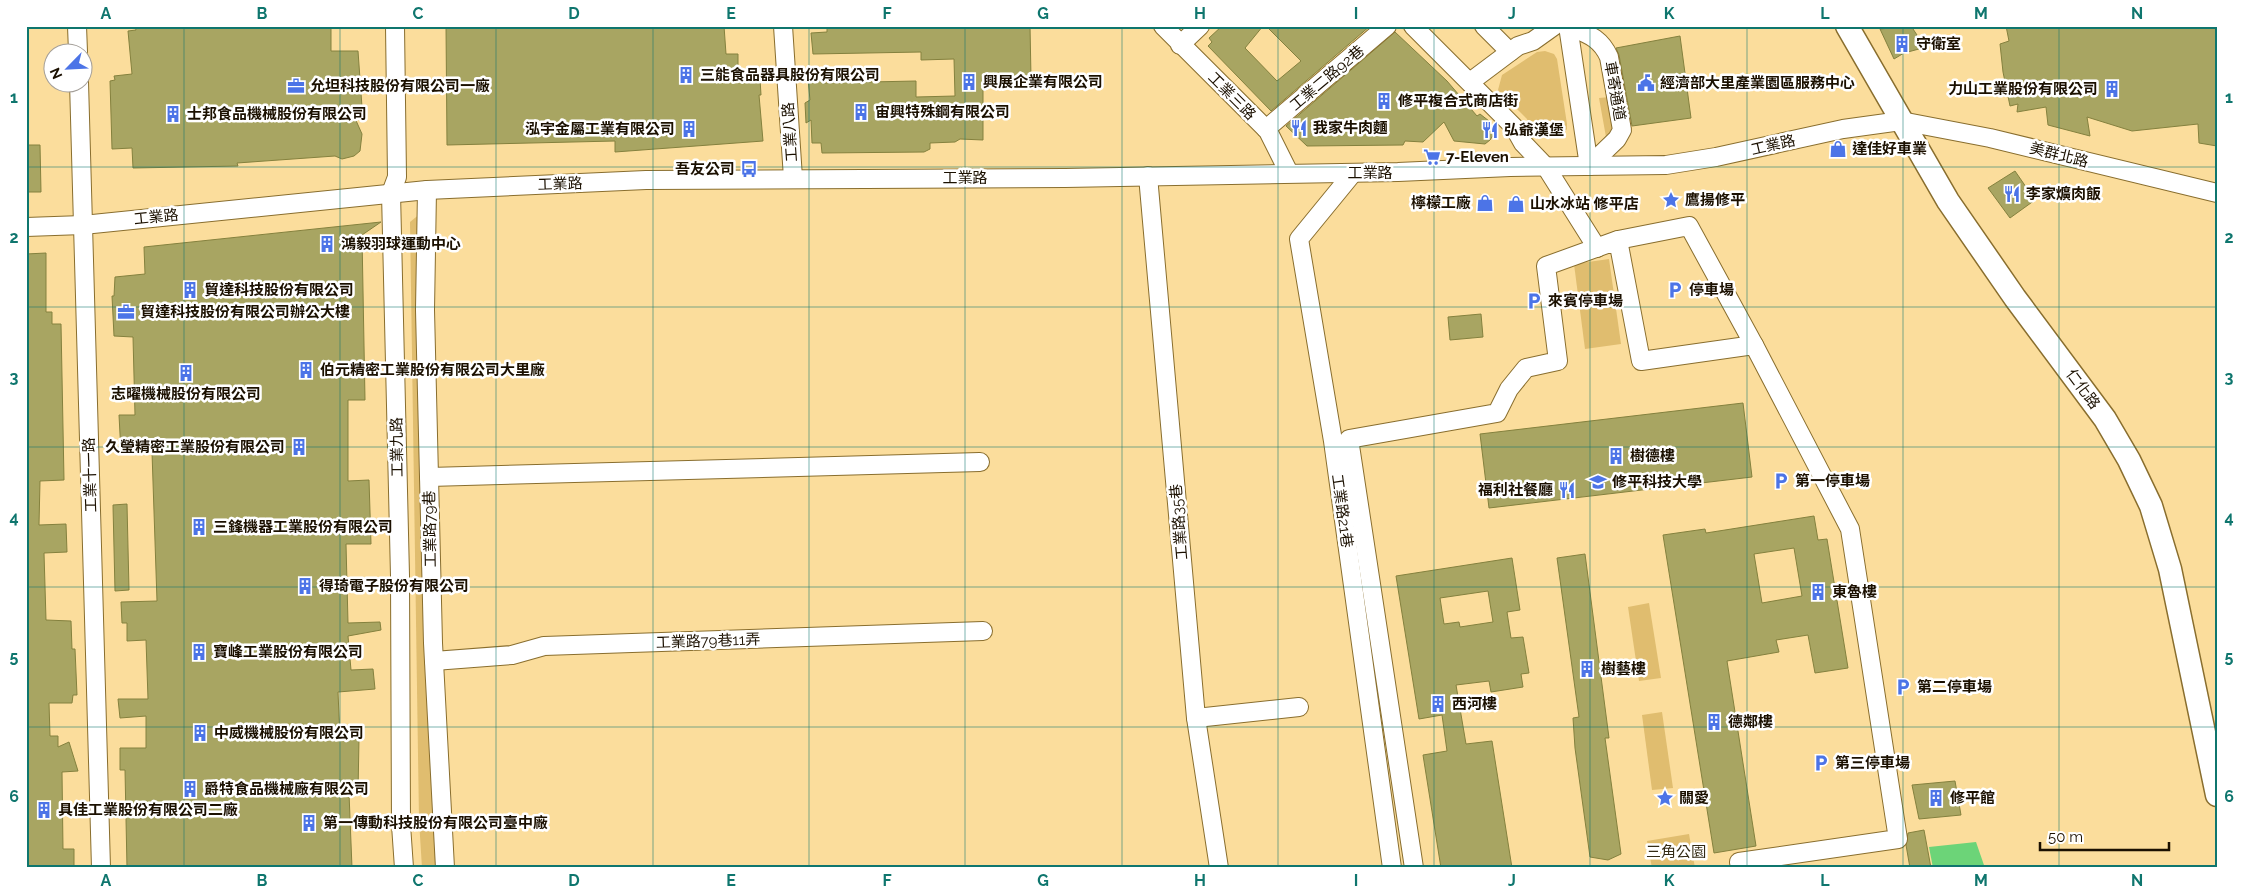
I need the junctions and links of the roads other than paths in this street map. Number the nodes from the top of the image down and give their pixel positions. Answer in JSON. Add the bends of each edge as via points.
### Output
{"nodes":[{"id":1,"x":77,"y":26,"type":"edge"},
{"id":2,"x":395,"y":26,"type":"edge"},
{"id":3,"x":783,"y":26,"type":"edge"},
{"id":4,"x":1163,"y":26,"type":"edge"},
{"id":5,"x":1200,"y":26,"type":"edge"},
{"id":6,"x":1387,"y":26,"type":"edge"},
{"id":7,"x":1412,"y":26,"type":"edge"},
{"id":8,"x":1484,"y":26,"type":"edge"},
{"id":9,"x":1554,"y":26,"type":"edge"},
{"id":10,"x":1568,"y":26,"type":"edge"},
{"id":11,"x":1847,"y":26,"type":"edge"},
{"id":12,"x":78,"y":42,"type":"edge"},
{"id":13,"x":1180,"y":45,"type":"junction"},
{"id":14,"x":1510,"y":52,"type":"junction"},
{"id":15,"x":1470,"y":82,"type":"junction"},
{"id":16,"x":79,"y":92,"type":"edge"},
{"id":17,"x":1901,"y":121,"type":"junction"},
{"id":18,"x":1266,"y":129,"type":"junction"},
{"id":19,"x":1590,"y":166,"type":"junction"},
{"id":20,"x":1546,"y":167,"type":"junction"},
{"id":21,"x":1289,"y":173,"type":"junction"},
{"id":22,"x":1353,"y":173,"type":"junction"},
{"id":23,"x":1148,"y":176,"type":"junction"},
{"id":24,"x":793,"y":178,"type":"junction"},
{"id":25,"x":427,"y":190,"type":"junction"},
{"id":26,"x":392,"y":193,"type":"junction"},
{"id":27,"x":2217,"y":193,"type":"edge"},
{"id":28,"x":83,"y":225,"type":"junction"},
{"id":29,"x":26,"y":227,"type":"edge"},
{"id":30,"x":1618,"y":240,"type":"junction"},
{"id":31,"x":1597,"y":248,"type":"junction"},
{"id":32,"x":1754,"y":345,"type":"junction"},
{"id":33,"x":1341,"y":440,"type":"junction"},
{"id":34,"x":980,"y":462,"type":"dead end"},
{"id":35,"x":429,"y":477,"type":"junction"},
{"id":36,"x":983,"y":631,"type":"dead end"},
{"id":37,"x":434,"y":661,"type":"junction"},
{"id":38,"x":1298,"y":707,"type":"dead end"},
{"id":39,"x":1196,"y":718,"type":"junction"},
{"id":40,"x":2217,"y":795,"type":"edge"},
{"id":41,"x":101,"y":868,"type":"edge"},
{"id":42,"x":404,"y":868,"type":"edge"},
{"id":43,"x":445,"y":868,"type":"edge"},
{"id":44,"x":1219,"y":868,"type":"edge"},
{"id":45,"x":1392,"y":868,"type":"edge"},
{"id":46,"x":1414,"y":868,"type":"edge"},
{"id":47,"x":1740,"y":868,"type":"edge"}],
"edges":[{"from":1,"to":12,"type":"street"},
{"from":2,"to":26,"type":"street","name":"工業九路","via":[[397,177]]},
{"from":3,"to":24,"type":"street","name":"工業八路"},
{"from":4,"to":13,"type":"street","name":"工業三路"},
{"from":5,"to":13,"type":"street"},
{"from":6,"to":18,"type":"street","name":"工業二路92巷"},
{"from":7,"to":15,"type":"street"},
{"from":8,"to":14,"type":"street"},
{"from":9,"to":14,"type":"street"},
{"from":10,"to":19,"type":"street"},
{"from":10,"to":19,"type":"street","name":"車寄通道","via":[[1597,37],[1605,46],[1622,130]]},
{"from":11,"to":17,"type":"main road","name":"仁化路"},
{"from":13,"to":18,"type":"street","name":"工業三路"},
{"from":14,"to":15,"type":"street"},
{"from":15,"to":20,"type":"street","via":[[1514,127],[1523,143]]},
{"from":16,"to":28,"type":"street","name":"工業十一路"},
{"from":17,"to":19,"type":"street","name":"工業路","via":[[1843,129],[1692,162]]},
{"from":17,"to":27,"type":"street","name":"美群北路","via":[[1990,138]]},
{"from":17,"to":40,"type":"main road","name":"仁化路","via":[[2015,298],[2105,419],[2141,484],[2170,569]]},
{"from":18,"to":21,"type":"street","name":"工業三路"},
{"from":19,"to":20,"type":"street","name":"工業路"},
{"from":20,"to":22,"type":"street","name":"工業路"},
{"from":20,"to":31,"type":"street"},
{"from":21,"to":22,"type":"street","name":"工業路"},
{"from":21,"to":23,"type":"street","name":"工業路"},
{"from":22,"to":33,"type":"street","name":"工業路21巷","via":[[1299,239]]},
{"from":23,"to":24,"type":"street","name":"工業路"},
{"from":23,"to":39,"type":"street","name":"工業路35巷"},
{"from":24,"to":25,"type":"street","name":"工業路","via":[[646,180]]},
{"from":25,"to":26,"type":"street","name":"工業路"},
{"from":25,"to":35,"type":"street","name":"工業路79巷"},
{"from":26,"to":28,"type":"street","name":"工業路"},
{"from":26,"to":42,"type":"street","name":"工業九路"},
{"from":28,"to":29,"type":"street","name":"工業路"},
{"from":28,"to":41,"type":"street","name":"工業十一路"},
{"from":30,"to":31,"type":"street"},
{"from":30,"to":32,"type":"street","via":[[1689,226]]},
{"from":30,"to":32,"type":"street","via":[[1641,361]]},
{"from":31,"to":33,"type":"street","via":[[1546,266],[1558,361],[1526,368],[1509,389],[1497,413]]},
{"from":32,"to":47,"type":"street","via":[[1850,529],[1898,839],[1739,862]]},
{"from":33,"to":45,"type":"street","name":"工業路21巷"},
{"from":33,"to":46,"type":"street"},
{"from":34,"to":35,"type":"street"},
{"from":35,"to":37,"type":"street","name":"工業路79巷"},
{"from":36,"to":37,"type":"street","name":"工業路79巷11弄","via":[[544,646],[512,655]]},
{"from":37,"to":43,"type":"street","name":"工業路79巷"},
{"from":38,"to":39,"type":"street"},
{"from":39,"to":44,"type":"street","name":"工業路35巷"}]}
